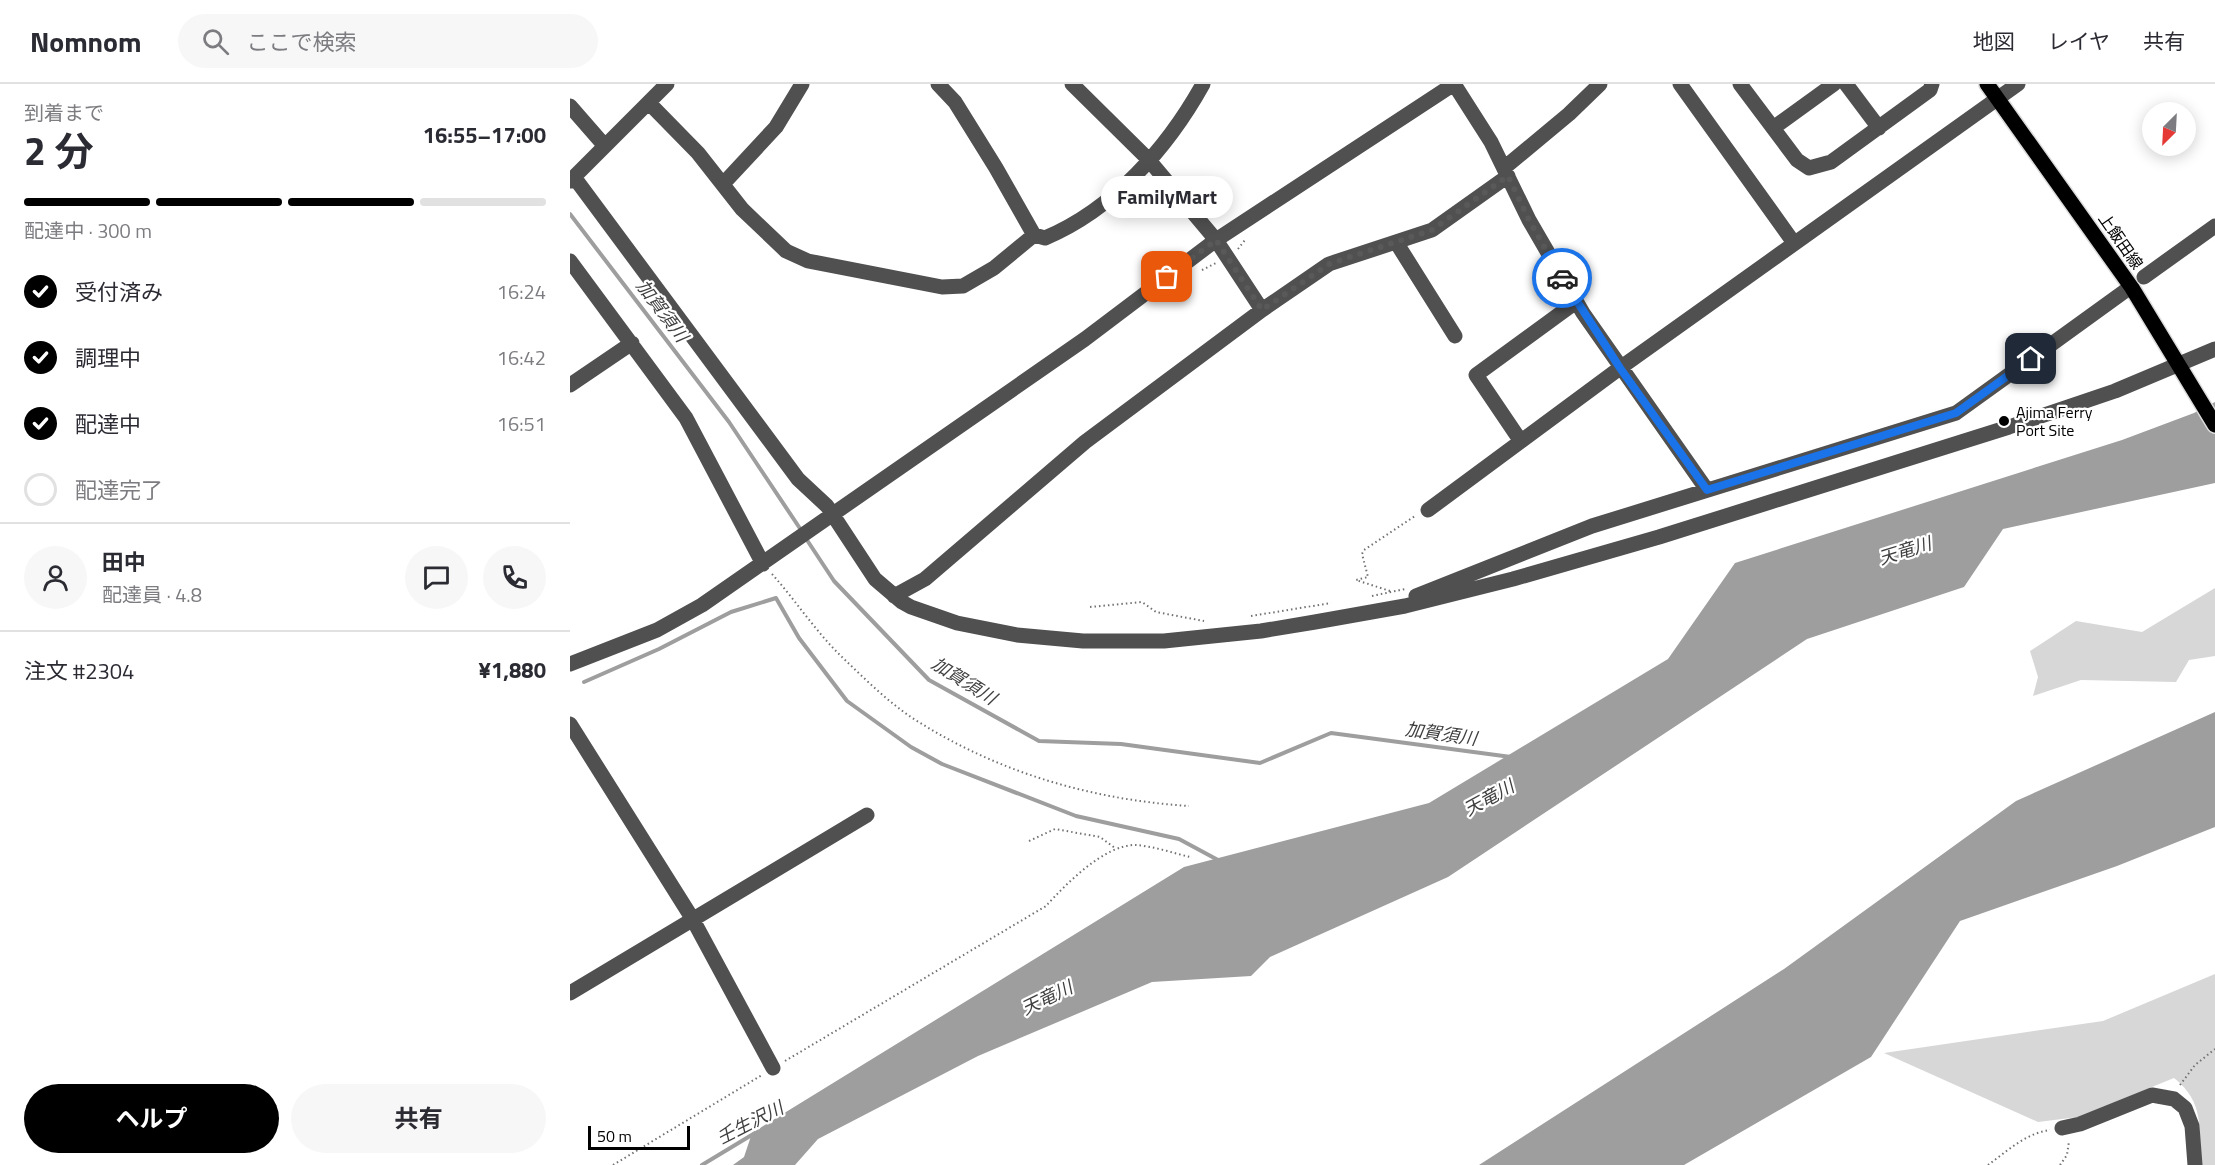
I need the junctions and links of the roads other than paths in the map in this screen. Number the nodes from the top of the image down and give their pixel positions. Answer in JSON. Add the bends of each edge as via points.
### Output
{"nodes":[{"id":1,"x":667,"y":84,"type":"edge"},
{"id":2,"x":802,"y":84,"type":"edge"},
{"id":3,"x":938,"y":84,"type":"edge"},
{"id":4,"x":1072,"y":84,"type":"edge"},
{"id":5,"x":1203,"y":84,"type":"edge"},
{"id":6,"x":1454,"y":84,"type":"edge"},
{"id":7,"x":1600,"y":84,"type":"edge"},
{"id":8,"x":1680,"y":84,"type":"edge"},
{"id":9,"x":1834,"y":84,"type":"edge"},
{"id":10,"x":1846,"y":84,"type":"edge"},
{"id":11,"x":1932,"y":84,"type":"edge"},
{"id":12,"x":1987,"y":84,"type":"edge"},
{"id":13,"x":2018,"y":84,"type":"edge"},
{"id":14,"x":1747,"y":86,"type":"edge"},
{"id":15,"x":1998,"y":99,"type":"junction"},
{"id":16,"x":650,"y":104,"type":"junction"},
{"id":17,"x":570,"y":106,"type":"edge"},
{"id":18,"x":1773,"y":128,"type":"junction"},
{"id":19,"x":1879,"y":128,"type":"junction"},
{"id":20,"x":604,"y":145,"type":"junction"},
{"id":21,"x":1148,"y":159,"type":"junction"},
{"id":22,"x":1506,"y":172,"type":"junction"},
{"id":23,"x":572,"y":179,"type":"edge"},
{"id":24,"x":723,"y":184,"type":"junction"},
{"id":25,"x":2215,"y":226,"type":"edge"},
{"id":26,"x":1034,"y":235,"type":"junction"},
{"id":27,"x":1216,"y":240,"type":"junction"},
{"id":28,"x":1396,"y":242,"type":"junction"},
{"id":29,"x":1794,"y":243,"type":"junction"},
{"id":30,"x":570,"y":261,"type":"edge"},
{"id":31,"x":2144,"y":277,"type":"dead end"},
{"id":32,"x":2125,"y":291,"type":"dead end"},
{"id":33,"x":1576,"y":302,"type":"junction"},
{"id":34,"x":1262,"y":310,"type":"junction"},
{"id":35,"x":1455,"y":336,"type":"dead end"},
{"id":36,"x":632,"y":343,"type":"junction"},
{"id":37,"x":2215,"y":349,"type":"edge"},
{"id":38,"x":1620,"y":368,"type":"junction"},
{"id":39,"x":2182,"y":369,"type":"junction"},
{"id":40,"x":570,"y":385,"type":"edge"},
{"id":41,"x":2215,"y":425,"type":"edge"},
{"id":42,"x":1520,"y":440,"type":"junction"},
{"id":43,"x":1707,"y":490,"type":"junction"},
{"id":44,"x":1428,"y":510,"type":"road end"},
{"id":45,"x":828,"y":514,"type":"junction"},
{"id":46,"x":764,"y":562,"type":"junction"},
{"id":47,"x":894,"y":596,"type":"junction"},
{"id":48,"x":1405,"y":606,"type":"junction"},
{"id":49,"x":570,"y":664,"type":"edge"},
{"id":50,"x":570,"y":724,"type":"edge"},
{"id":51,"x":867,"y":815,"type":"dead end"},
{"id":52,"x":692,"y":918,"type":"junction"},
{"id":53,"x":570,"y":993,"type":"edge"},
{"id":54,"x":773,"y":1068,"type":"road end"},
{"id":55,"x":2062,"y":1128,"type":"road end"},
{"id":56,"x":2195,"y":1165,"type":"edge"}],
"edges":[{"from":1,"to":16,"type":"street"},
{"from":2,"to":24,"type":"street","via":[[776,127]]},
{"from":3,"to":26,"type":"street","via":[[955,102]]},
{"from":4,"to":21,"type":"street"},
{"from":5,"to":21,"type":"street","via":[[1183,119]]},
{"from":6,"to":22,"type":"street"},
{"from":6,"to":27,"type":"street"},
{"from":7,"to":22,"type":"street"},
{"from":8,"to":29,"type":"street"},
{"from":9,"to":18,"type":"street"},
{"from":10,"to":19,"type":"street"},
{"from":11,"to":19,"type":"street","via":[[1930,90]]},
{"from":12,"to":15,"type":"main road","name":"上飯田線"},
{"from":13,"to":15,"type":"street"},
{"from":14,"to":18,"type":"street"},
{"from":15,"to":29,"type":"street"},
{"from":15,"to":39,"type":"main road","name":"上飯田線","via":[[2119,269]]},
{"from":16,"to":20,"type":"street"},
{"from":16,"to":24,"type":"street"},
{"from":17,"to":20,"type":"street"},
{"from":18,"to":19,"type":"street","via":[[1797,160],[1809,168],[1832,162]]},
{"from":20,"to":23,"type":"street"},
{"from":21,"to":26,"type":"street","via":[[1138,175],[1087,215],[1045,238]]},
{"from":21,"to":27,"type":"street"},
{"from":22,"to":28,"type":"street","via":[[1432,230]]},
{"from":22,"to":33,"type":"street"},
{"from":23,"to":45,"type":"street"},
{"from":24,"to":26,"type":"street","via":[[773,242],[786,251],[808,261],[942,287],[963,286],[994,268]]},
{"from":25,"to":31,"type":"street"},
{"from":27,"to":34,"type":"street"},
{"from":27,"to":45,"type":"street","via":[[1085,339]]},
{"from":28,"to":34,"type":"street","via":[[1329,264]]},
{"from":28,"to":35,"type":"street"},
{"from":29,"to":38,"type":"street"},
{"from":30,"to":36,"type":"street"},
{"from":32,"to":43,"type":"street","via":[[1956,413]]},
{"from":33,"to":38,"type":"street"},
{"from":33,"to":42,"type":"street","via":[[1476,375]]},
{"from":34,"to":47,"type":"street","via":[[1085,442],[925,579]]},
{"from":36,"to":40,"type":"street"},
{"from":36,"to":46,"type":"street","via":[[686,418]]},
{"from":37,"to":39,"type":"street"},
{"from":38,"to":42,"type":"street"},
{"from":38,"to":43,"type":"street"},
{"from":39,"to":41,"type":"main road","name":"上飯田線"},
{"from":39,"to":48,"type":"street","via":[[1828,485],[1513,579]]},
{"from":42,"to":44,"type":"street"},
{"from":43,"to":48,"type":"street","via":[[1592,526],[1419,593]]},
{"from":45,"to":46,"type":"street"},
{"from":45,"to":47,"type":"street","via":[[875,579]]},
{"from":46,"to":49,"type":"street","via":[[702,605],[657,630]]},
{"from":47,"to":48,"type":"street","via":[[932,616],[980,628],[1083,640],[1164,641],[1250,632]]},
{"from":50,"to":52,"type":"street"},
{"from":51,"to":52,"type":"street"},
{"from":52,"to":53,"type":"street"},
{"from":52,"to":54,"type":"street"},
{"from":55,"to":56,"type":"street","via":[[2152,1095],[2174,1099],[2185,1108],[2192,1126]]}]}
